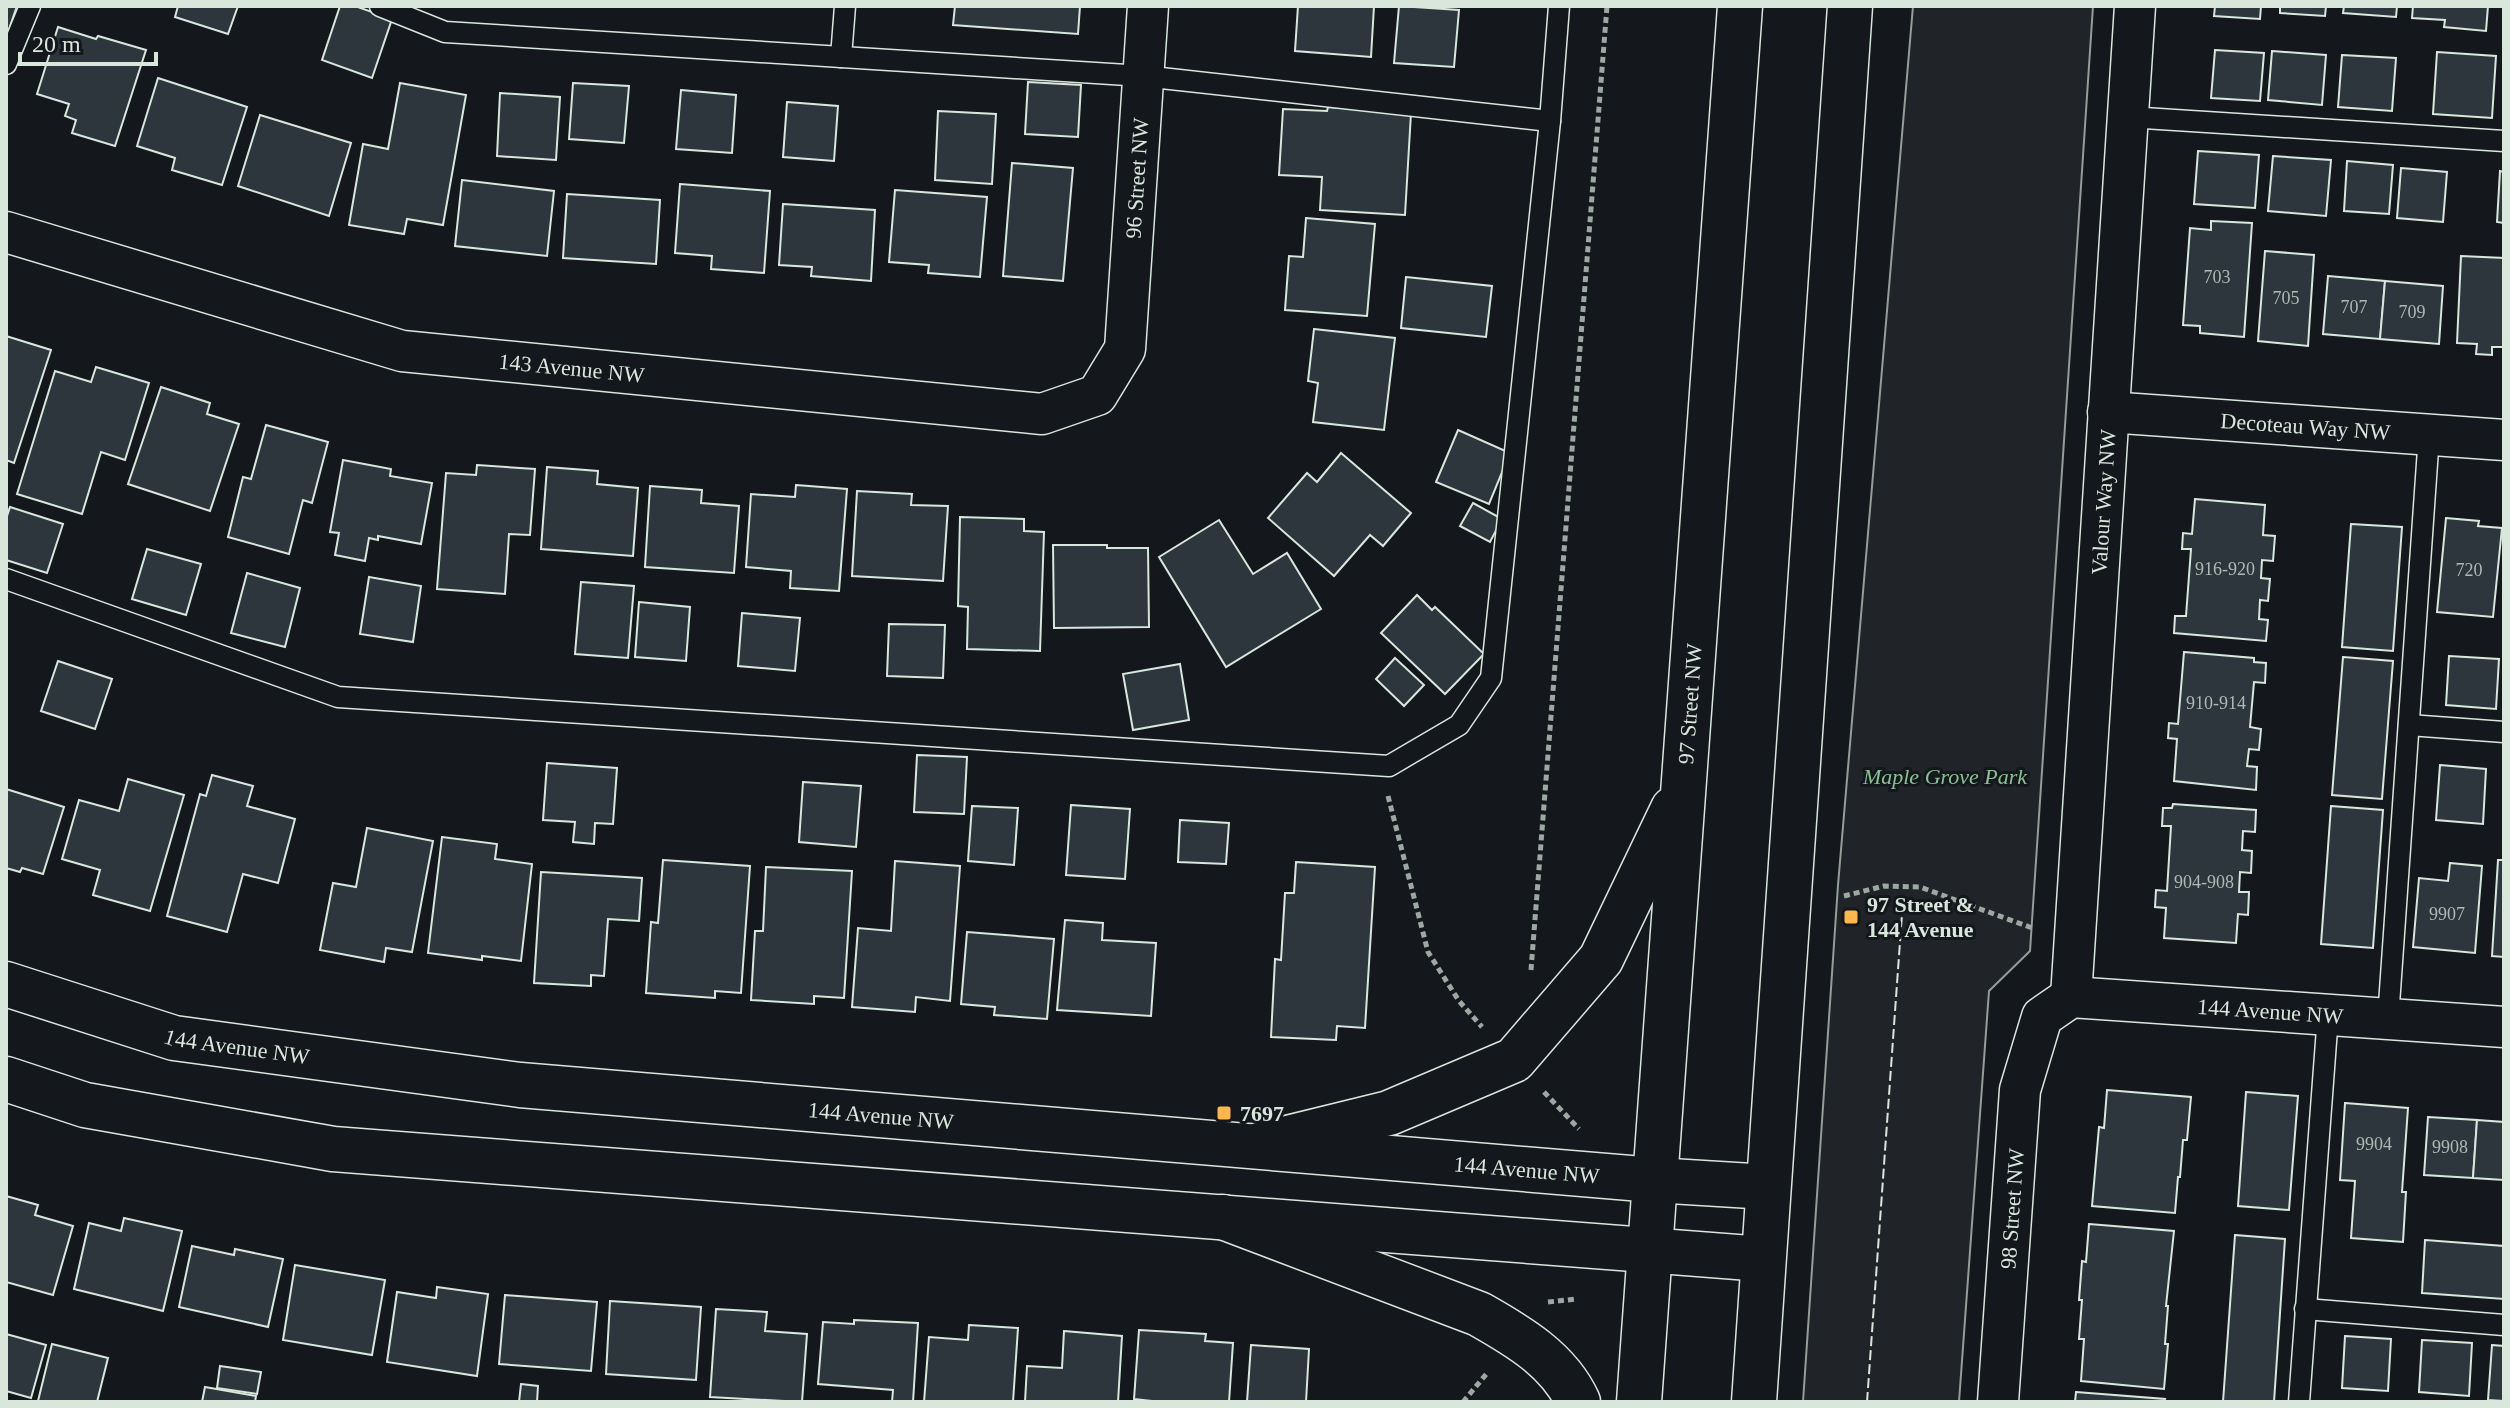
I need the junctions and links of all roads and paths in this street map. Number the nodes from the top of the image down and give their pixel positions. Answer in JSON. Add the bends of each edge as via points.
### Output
{"nodes":[{"id":1,"x":30,"y":6,"type":"edge"},
{"id":2,"x":380,"y":6,"type":"edge"},
{"id":3,"x":845,"y":6,"type":"edge"},
{"id":4,"x":1148,"y":6,"type":"edge"},
{"id":5,"x":1559,"y":6,"type":"edge"},
{"id":6,"x":1607,"y":6,"type":"edge"},
{"id":7,"x":1740,"y":6,"type":"edge"},
{"id":8,"x":1850,"y":6,"type":"edge"},
{"id":9,"x":2135,"y":6,"type":"edge"},
{"id":10,"x":841,"y":57,"type":"junction"},
{"id":11,"x":6,"y":64,"type":"edge"},
{"id":12,"x":1143,"y":76,"type":"junction"},
{"id":13,"x":2128,"y":117,"type":"junction"},
{"id":14,"x":1550,"y":121,"type":"junction"},
{"id":15,"x":2504,"y":141,"type":"edge"},
{"id":16,"x":6,"y":232,"type":"edge"},
{"id":17,"x":1125,"y":349,"type":"joint"},
{"id":18,"x":2108,"y":412,"type":"junction"},
{"id":19,"x":2429,"y":435,"type":"junction"},
{"id":20,"x":2504,"y":440,"type":"edge"},
{"id":21,"x":6,"y":579,"type":"edge"},
{"id":22,"x":2409,"y":725,"type":"junction"},
{"id":23,"x":2504,"y":732,"type":"edge"},
{"id":24,"x":1389,"y":766,"type":"junction"},
{"id":25,"x":1682,"y":788,"type":"junction"},
{"id":26,"x":1844,"y":896,"type":"dead end"},
{"id":27,"x":2074,"y":941,"type":"junction"},
{"id":28,"x":1531,"y":972,"type":"dead end"},
{"id":29,"x":6,"y":984,"type":"edge"},
{"id":30,"x":2056,"y":1007,"type":"junction"},
{"id":31,"x":2328,"y":1015,"type":"junction"},
{"id":32,"x":2388,"y":1019,"type":"junction"},
{"id":33,"x":2504,"y":1027,"type":"edge"},
{"id":34,"x":1514,"y":1060,"type":"junction"},
{"id":35,"x":6,"y":1079,"type":"edge"},
{"id":36,"x":1588,"y":1138,"type":"dead end"},
{"id":37,"x":1255,"y":1146,"type":"junction"},
{"id":38,"x":1654,"y":1180,"type":"junction"},
{"id":39,"x":1768,"y":1187,"type":"junction"},
{"id":40,"x":1223,"y":1217,"type":"junction"},
{"id":41,"x":1649,"y":1249,"type":"junction"},
{"id":42,"x":1763,"y":1259,"type":"junction"},
{"id":43,"x":2305,"y":1309,"type":"junction"},
{"id":44,"x":2504,"y":1325,"type":"edge"},
{"id":45,"x":1578,"y":1402,"type":"edge"},
{"id":46,"x":1639,"y":1402,"type":"edge"},
{"id":47,"x":1754,"y":1402,"type":"edge"},
{"id":48,"x":1998,"y":1402,"type":"edge"},
{"id":49,"x":2299,"y":1402,"type":"edge"}],
"edges":[{"from":1,"to":11,"type":"lane"},
{"from":2,"to":10,"type":"lane","via":[[445,32]]},
{"from":3,"to":10,"type":"lane"},
{"from":4,"to":12,"type":"street","name":"96 Street NW"},
{"from":5,"to":14,"type":"lane"},
{"from":6,"to":28,"type":"path"},
{"from":7,"to":25,"type":"main road","name":"97 Street NW"},
{"from":8,"to":39,"type":"main road"},
{"from":9,"to":13,"type":"street","name":"Valour Way NW"},
{"from":10,"to":12,"type":"lane"},
{"from":12,"to":14,"type":"lane"},
{"from":12,"to":17,"type":"street","name":"96 Street NW"},
{"from":13,"to":15,"type":"lane"},
{"from":13,"to":18,"type":"street","name":"Valour Way NW"},
{"from":14,"to":24,"type":"lane","via":[[1491,678],[1459,725]]},
{"from":16,"to":17,"type":"street","name":"143 Avenue NW","via":[[402,351],[1042,414],[1097,395]]},
{"from":18,"to":19,"type":"street","name":"Decoteau Way NW"},
{"from":18,"to":27,"type":"street","name":"Valour Way NW"},
{"from":19,"to":20,"type":"street","name":"Decoteau Way NW"},
{"from":19,"to":22,"type":"lane"},
{"from":21,"to":24,"type":"lane","via":[[338,697]]},
{"from":22,"to":23,"type":"lane"},
{"from":22,"to":32,"type":"lane"},
{"from":24,"to":34,"type":"path","via":[[1388,800],[1428,952],[1459,1001]]},
{"from":25,"to":34,"type":"main road","via":[[1601,959]]},
{"from":25,"to":38,"type":"main road","name":"97 Street NW"},
{"from":26,"to":27,"type":"path","via":[[1884,886],[1920,887]]},
{"from":27,"to":30,"type":"street","name":"Valour Way NW"},
{"from":29,"to":37,"type":"main road","name":"144 Avenue NW","via":[[174,1038],[520,1085]]},
{"from":30,"to":31,"type":"street","name":"144 Avenue NW"},
{"from":30,"to":48,"type":"street","name":"98 Street NW","via":[[2020,1090]]},
{"from":31,"to":32,"type":"street","name":"144 Avenue NW"},
{"from":31,"to":43,"type":"lane"},
{"from":32,"to":33,"type":"street","name":"144 Avenue NW"},
{"from":34,"to":36,"type":"path"},
{"from":34,"to":37,"type":"main road","via":[[1389,1113]]},
{"from":35,"to":40,"type":"main road","via":[[85,1105],[333,1149]]},
{"from":37,"to":38,"type":"main road","name":"144 Avenue NW"},
{"from":38,"to":39,"type":"main road","name":"144 Avenue NW"},
{"from":38,"to":41,"type":"main road","name":"97 Street NW"},
{"from":39,"to":42,"type":"main road"},
{"from":40,"to":41,"type":"main road"},
{"from":40,"to":45,"type":"main road","via":[[1479,1314],[1550,1362]]},
{"from":41,"to":42,"type":"main road"},
{"from":41,"to":46,"type":"main road","name":"97 Street NW"},
{"from":42,"to":47,"type":"main road"},
{"from":43,"to":44,"type":"lane"},
{"from":43,"to":49,"type":"lane"}]}
